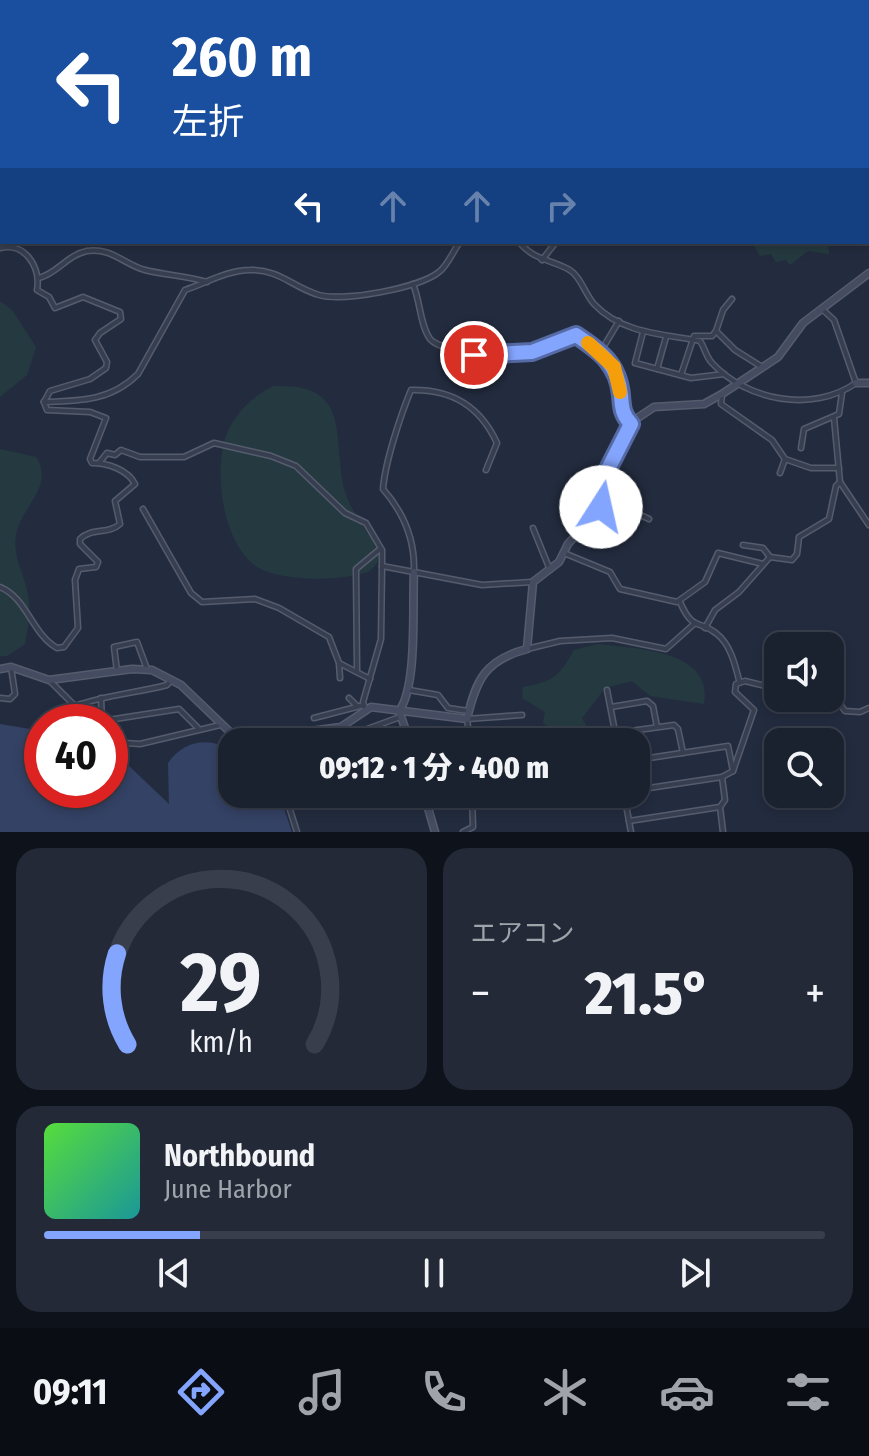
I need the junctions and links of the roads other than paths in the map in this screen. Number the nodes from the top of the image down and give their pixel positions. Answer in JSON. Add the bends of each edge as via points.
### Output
{"nodes":[{"id":1,"x":459,"y":244,"type":"edge"},
{"id":2,"x":522,"y":244,"type":"edge"},
{"id":3,"x":554,"y":244,"type":"edge"},
{"id":4,"x":0,"y":248,"type":"edge"},
{"id":5,"x":542,"y":260,"type":"junction"},
{"id":6,"x":869,"y":273,"type":"edge"},
{"id":7,"x":39,"y":278,"type":"junction"},
{"id":8,"x":208,"y":282,"type":"junction"},
{"id":9,"x":413,"y":284,"type":"junction"},
{"id":10,"x":732,"y":299,"type":"dead end"},
{"id":11,"x":823,"y":310,"type":"junction"},
{"id":12,"x":619,"y":321,"type":"junction"},
{"id":13,"x":716,"y":331,"type":"junction"},
{"id":14,"x":643,"y":332,"type":"junction"},
{"id":15,"x":666,"y":337,"type":"junction"},
{"id":16,"x":691,"y":340,"type":"junction"},
{"id":17,"x":601,"y":351,"type":"junction"},
{"id":18,"x":763,"y":368,"type":"junction"},
{"id":19,"x":657,"y":369,"type":"junction"},
{"id":20,"x":724,"y":374,"type":"junction"},
{"id":21,"x":681,"y":375,"type":"junction"},
{"id":22,"x":856,"y":383,"type":"junction"},
{"id":23,"x":869,"y":383,"type":"edge"},
{"id":24,"x":736,"y":384,"type":"junction"},
{"id":25,"x":842,"y":393,"type":"junction"},
{"id":26,"x":722,"y":394,"type":"junction"},
{"id":27,"x":44,"y":402,"type":"junction"},
{"id":28,"x":834,"y":418,"type":"junction"},
{"id":29,"x":631,"y":424,"type":"junction"},
{"id":30,"x":801,"y":448,"type":"dead end"},
{"id":31,"x":785,"y":459,"type":"junction"},
{"id":32,"x":99,"y":463,"type":"junction"},
{"id":33,"x":839,"y":468,"type":"junction"},
{"id":34,"x":486,"y":470,"type":"dead end"},
{"id":35,"x":780,"y":473,"type":"dead end"},
{"id":36,"x":840,"y":482,"type":"junction"},
{"id":37,"x":604,"y":501,"type":"junction"},
{"id":38,"x":143,"y":509,"type":"dead end"},
{"id":39,"x":649,"y":519,"type":"dead end"},
{"id":40,"x":869,"y":525,"type":"edge"},
{"id":41,"x":533,"y":528,"type":"dead end"},
{"id":42,"x":743,"y":545,"type":"dead end"},
{"id":43,"x":381,"y":548,"type":"junction"},
{"id":44,"x":564,"y":553,"type":"junction"},
{"id":45,"x":770,"y":557,"type":"junction"},
{"id":46,"x":763,"y":564,"type":"junction"},
{"id":47,"x":382,"y":566,"type":"junction"},
{"id":48,"x":550,"y":570,"type":"junction"},
{"id":49,"x":414,"y":572,"type":"junction"},
{"id":50,"x":533,"y":582,"type":"junction"},
{"id":51,"x":0,"y":587,"type":"edge"},
{"id":52,"x":680,"y":602,"type":"junction"},
{"id":53,"x":694,"y":624,"type":"junction"},
{"id":54,"x":705,"y":628,"type":"junction"},
{"id":55,"x":527,"y":649,"type":"junction"},
{"id":56,"x":339,"y":663,"type":"junction"},
{"id":57,"x":11,"y":667,"type":"junction"},
{"id":58,"x":0,"y":669,"type":"edge"},
{"id":59,"x":147,"y":669,"type":"junction"},
{"id":60,"x":357,"y":670,"type":"junction"},
{"id":61,"x":117,"y":671,"type":"junction"},
{"id":62,"x":340,"y":678,"type":"dead end"},
{"id":63,"x":172,"y":679,"type":"junction"},
{"id":64,"x":370,"y":679,"type":"junction"},
{"id":65,"x":49,"y":680,"type":"junction"},
{"id":66,"x":739,"y":680,"type":"junction"},
{"id":67,"x":764,"y":686,"type":"edge"},
{"id":68,"x":406,"y":690,"type":"junction"},
{"id":69,"x":607,"y":690,"type":"dead end"},
{"id":70,"x":0,"y":698,"type":"edge"},
{"id":71,"x":101,"y":698,"type":"junction"},
{"id":72,"x":349,"y":698,"type":"dead end"},
{"id":73,"x":101,"y":704,"type":"edge"},
{"id":74,"x":357,"y":706,"type":"junction"},
{"id":75,"x":364,"y":707,"type":"junction"},
{"id":76,"x":611,"y":707,"type":"junction"},
{"id":77,"x":869,"y":708,"type":"edge"},
{"id":78,"x":844,"y":710,"type":"edge"},
{"id":79,"x":401,"y":713,"type":"junction"},
{"id":80,"x":468,"y":715,"type":"junction"},
{"id":81,"x":522,"y":715,"type":"dead end"},
{"id":82,"x":128,"y":718,"type":"edge"},
{"id":83,"x":314,"y":718,"type":"dead end"},
{"id":84,"x":220,"y":725,"type":"junction"},
{"id":85,"x":657,"y":727,"type":"junction"},
{"id":86,"x":198,"y":728,"type":"junction"},
{"id":87,"x":365,"y":728,"type":"edge"},
{"id":88,"x":406,"y":728,"type":"edge"},
{"id":89,"x":469,"y":728,"type":"edge"},
{"id":90,"x":615,"y":728,"type":"edge"},
{"id":91,"x":650,"y":728,"type":"edge"},
{"id":92,"x":128,"y":743,"type":"edge"},
{"id":93,"x":683,"y":753,"type":"junction"},
{"id":94,"x":650,"y":758,"type":"edge"},
{"id":95,"x":733,"y":771,"type":"junction"},
{"id":96,"x":722,"y":777,"type":"junction"},
{"id":97,"x":650,"y":788,"type":"edge"},
{"id":98,"x":720,"y":807,"type":"junction"},
{"id":99,"x":289,"y":808,"type":"edge"},
{"id":100,"x":428,"y":808,"type":"edge"},
{"id":101,"x":472,"y":808,"type":"edge"},
{"id":102,"x":627,"y":808,"type":"edge"},
{"id":103,"x":629,"y":821,"type":"junction"},
{"id":104,"x":297,"y":832,"type":"edge"},
{"id":105,"x":435,"y":832,"type":"edge"},
{"id":106,"x":463,"y":832,"type":"edge"},
{"id":107,"x":631,"y":832,"type":"edge"},
{"id":108,"x":723,"y":832,"type":"edge"}],
"edges":[{"from":1,"to":9,"type":"street","via":[[443,269]]},
{"from":2,"to":5,"type":"street"},
{"from":3,"to":5,"type":"street"},
{"from":4,"to":7,"type":"street","via":[[23,250]]},
{"from":5,"to":12,"type":"street","via":[[575,274],[592,302]]},
{"from":6,"to":11,"type":"street"},
{"from":7,"to":8,"type":"street","via":[[91,251],[125,258],[142,269]]},
{"from":7,"to":27,"type":"street","via":[[37,290],[55,308],[83,297],[115,308],[121,319],[95,340],[106,368],[90,379],[50,391]]},
{"from":8,"to":9,"type":"street","via":[[254,270],[280,273],[321,295],[354,296]]},
{"from":8,"to":27,"type":"street","via":[[185,290],[129,383],[92,400]]},
{"from":9,"to":17,"type":"street","via":[[426,330],[432,341],[445,347],[474,355],[522,354],[576,335]]},
{"from":10,"to":13,"type":"street"},
{"from":11,"to":18,"type":"street","via":[[803,323]]},
{"from":11,"to":22,"type":"street","via":[[834,320]]},
{"from":12,"to":14,"type":"street"},
{"from":12,"to":17,"type":"street"},
{"from":13,"to":16,"type":"street"},
{"from":13,"to":18,"type":"street"},
{"from":14,"to":15,"type":"street"},
{"from":14,"to":19,"type":"street","via":[[635,363]]},
{"from":15,"to":16,"type":"street"},
{"from":15,"to":19,"type":"street"},
{"from":16,"to":20,"type":"street","via":[[702,344],[709,361]]},
{"from":16,"to":21,"type":"street"},
{"from":17,"to":29,"type":"street","via":[[614,367],[621,407]]},
{"from":18,"to":24,"type":"street"},
{"from":19,"to":21,"type":"street"},
{"from":20,"to":21,"type":"street"},
{"from":20,"to":24,"type":"street"},
{"from":22,"to":23,"type":"street"},
{"from":22,"to":25,"type":"street"},
{"from":24,"to":25,"type":"street","via":[[776,398],[821,399]]},
{"from":24,"to":26,"type":"street"},
{"from":25,"to":28,"type":"street","via":[[842,410]]},
{"from":26,"to":29,"type":"street","via":[[704,404],[654,407]]},
{"from":26,"to":31,"type":"street","via":[[721,404],[772,440]]},
{"from":27,"to":32,"type":"street","via":[[47,410],[106,418],[90,453],[92,463]]},
{"from":28,"to":30,"type":"street","via":[[804,429]]},
{"from":28,"to":33,"type":"street"},
{"from":29,"to":37,"type":"street","via":[[604,477]]},
{"from":31,"to":33,"type":"street","via":[[811,468]]},
{"from":31,"to":35,"type":"street"},
{"from":32,"to":43,"type":"street","via":[[107,453],[121,450],[140,457],[184,457],[214,443],[271,456],[305,472],[345,513],[366,523]]},
{"from":32,"to":51,"type":"street","via":[[131,477],[135,484],[115,501],[120,524],[114,530],[91,531],[80,539],[98,562],[96,567],[79,569],[75,580],[79,616],[74,637],[64,647],[49,644],[19,600]]},
{"from":33,"to":36,"type":"street"},
{"from":34,"to":49,"type":"street","via":[[497,443],[482,416],[453,395],[411,390],[397,418],[398,436],[383,489],[397,505],[412,539]]},
{"from":36,"to":40,"type":"street"},
{"from":36,"to":45,"type":"street","via":[[829,519],[799,537],[792,560]]},
{"from":37,"to":39,"type":"street","via":[[619,499]]},
{"from":37,"to":44,"type":"street"},
{"from":38,"to":56,"type":"street","via":[[163,549],[202,602],[255,599],[279,608],[329,637]]},
{"from":41,"to":48,"type":"street"},
{"from":42,"to":45,"type":"street","via":[[763,548]]},
{"from":43,"to":47,"type":"street"},
{"from":43,"to":60,"type":"street","via":[[356,569]]},
{"from":44,"to":48,"type":"street"},
{"from":44,"to":52,"type":"street","via":[[610,572],[620,589]]},
{"from":45,"to":46,"type":"street"},
{"from":46,"to":52,"type":"street","via":[[718,553],[705,582]]},
{"from":46,"to":54,"type":"street","via":[[715,610]]},
{"from":47,"to":49,"type":"street"},
{"from":47,"to":64,"type":"street","via":[[381,639]]},
{"from":48,"to":50,"type":"street"},
{"from":49,"to":50,"type":"street","via":[[482,585]]},
{"from":49,"to":68,"type":"street"},
{"from":50,"to":55,"type":"street"},
{"from":52,"to":53,"type":"street"},
{"from":53,"to":54,"type":"street"},
{"from":53,"to":55,"type":"street","via":[[666,649],[612,638]]},
{"from":54,"to":66,"type":"street","via":[[724,641]]},
{"from":55,"to":80,"type":"street","via":[[492,664],[471,694]]},
{"from":56,"to":60,"type":"street"},
{"from":56,"to":62,"type":"street"},
{"from":57,"to":58,"type":"street"},
{"from":57,"to":65,"type":"street"},
{"from":57,"to":70,"type":"street","via":[[15,694]]},
{"from":59,"to":61,"type":"street"},
{"from":59,"to":61,"type":"street","via":[[137,642],[114,647]]},
{"from":59,"to":63,"type":"street"},
{"from":60,"to":64,"type":"street"},
{"from":61,"to":65,"type":"street"},
{"from":63,"to":71,"type":"street","via":[[167,685]]},
{"from":63,"to":84,"type":"street"},
{"from":64,"to":75,"type":"street"},
{"from":65,"to":71,"type":"street","via":[[75,706]]},
{"from":66,"to":67,"type":"street"},
{"from":66,"to":95,"type":"street","via":[[735,692],[754,710]]},
{"from":68,"to":79,"type":"street"},
{"from":68,"to":80,"type":"street","via":[[438,695],[448,708]]},
{"from":69,"to":76,"type":"street"},
{"from":71,"to":73,"type":"street"},
{"from":72,"to":74,"type":"street"},
{"from":74,"to":75,"type":"street"},
{"from":74,"to":83,"type":"street"},
{"from":75,"to":79,"type":"street"},
{"from":75,"to":84,"type":"street","via":[[341,727],[250,739]]},
{"from":76,"to":85,"type":"street","via":[[647,701]]},
{"from":76,"to":90,"type":"street"},
{"from":77,"to":78,"type":"street"},
{"from":79,"to":80,"type":"street"},
{"from":79,"to":87,"type":"street"},
{"from":79,"to":88,"type":"street"},
{"from":80,"to":81,"type":"street"},
{"from":80,"to":89,"type":"street"},
{"from":82,"to":86,"type":"street","via":[[179,709]]},
{"from":84,"to":86,"type":"street"},
{"from":85,"to":91,"type":"street"},
{"from":85,"to":93,"type":"street","via":[[678,729]]},
{"from":86,"to":92,"type":"street"},
{"from":93,"to":94,"type":"street"},
{"from":93,"to":95,"type":"street","via":[[728,746]]},
{"from":95,"to":96,"type":"street"},
{"from":96,"to":97,"type":"street"},
{"from":96,"to":98,"type":"street","via":[[725,800]]},
{"from":98,"to":103,"type":"street"},
{"from":98,"to":108,"type":"street"},
{"from":99,"to":104,"type":"street"},
{"from":100,"to":105,"type":"street"},
{"from":101,"to":106,"type":"street","via":[[473,827]]},
{"from":102,"to":103,"type":"street"},
{"from":103,"to":107,"type":"street"}]}
